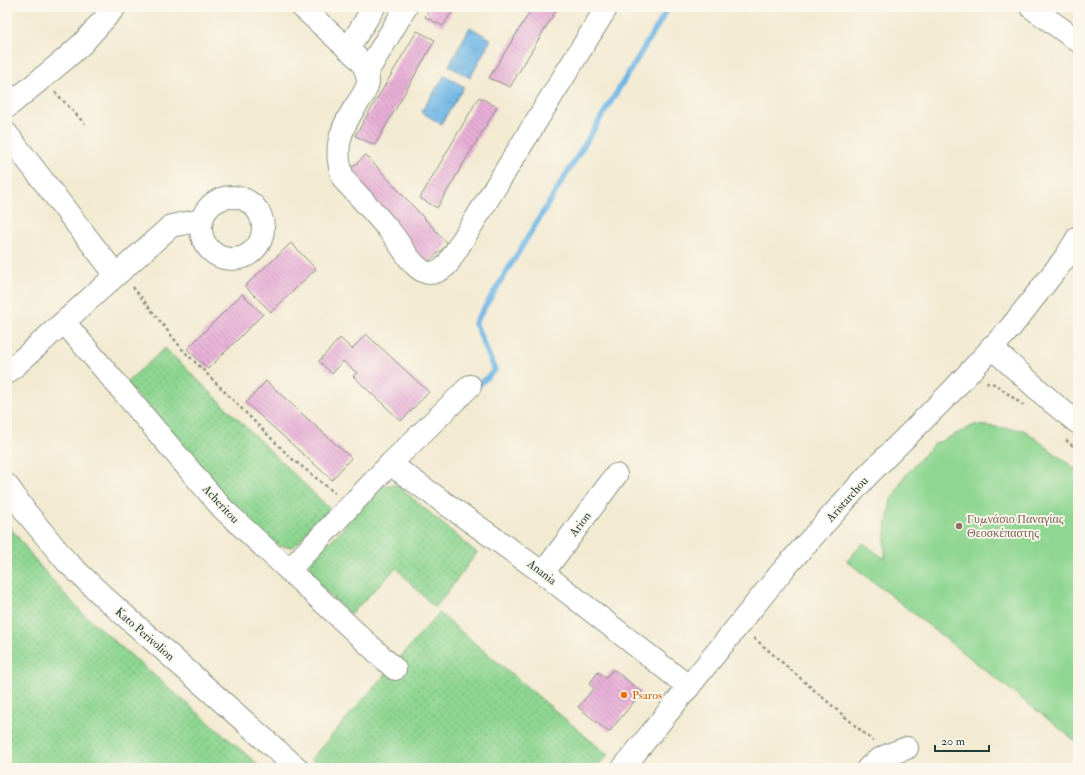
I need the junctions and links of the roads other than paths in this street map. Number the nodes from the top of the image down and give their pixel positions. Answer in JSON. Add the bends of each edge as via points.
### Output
{"nodes":[{"id":1,"x":115,"y":7,"type":"edge"},
{"id":2,"x":302,"y":7,"type":"edge"},
{"id":3,"x":374,"y":7,"type":"edge"},
{"id":4,"x":406,"y":7,"type":"edge"},
{"id":5,"x":607,"y":7,"type":"edge"},
{"id":6,"x":1031,"y":7,"type":"edge"},
{"id":7,"x":1078,"y":41,"type":"edge"},
{"id":8,"x":348,"y":49,"type":"junction"},
{"id":9,"x":367,"y":72,"type":"junction"},
{"id":10,"x":7,"y":107,"type":"edge"},
{"id":11,"x":7,"y":134,"type":"edge"},
{"id":12,"x":202,"y":220,"type":"dead end"},
{"id":13,"x":1078,"y":237,"type":"edge"},
{"id":14,"x":118,"y":273,"type":"junction"},
{"id":15,"x":64,"y":322,"type":"junction"},
{"id":16,"x":992,"y":347,"type":"junction"},
{"id":17,"x":7,"y":373,"type":"edge"},
{"id":18,"x":470,"y":386,"type":"dead end"},
{"id":19,"x":1078,"y":423,"type":"edge"},
{"id":20,"x":390,"y":464,"type":"junction"},
{"id":21,"x":616,"y":475,"type":"dead end"},
{"id":22,"x":7,"y":486,"type":"edge"},
{"id":23,"x":289,"y":570,"type":"junction"},
{"id":24,"x":543,"y":573,"type":"junction"},
{"id":25,"x":395,"y":669,"type":"dead end"},
{"id":26,"x":689,"y":687,"type":"junction"},
{"id":27,"x":898,"y":751,"type":"road end"},
{"id":28,"x":297,"y":768,"type":"edge"},
{"id":29,"x":624,"y":768,"type":"edge"},
{"id":30,"x":868,"y":768,"type":"edge"}],
"edges":[{"from":1,"to":10,"type":"street","via":[[82,44]]},
{"from":2,"to":8,"type":"street"},
{"from":3,"to":8,"type":"street"},
{"from":4,"to":9,"type":"street"},
{"from":5,"to":9,"type":"street","via":[[447,265],[440,271],[425,272],[415,266],[390,231],[344,180],[338,161],[341,133],[365,92],[368,83]]},
{"from":6,"to":7,"type":"street"},
{"from":8,"to":9,"type":"street"},
{"from":11,"to":14,"type":"street"},
{"from":12,"to":14,"type":"street","via":[[171,226]]},
{"from":13,"to":16,"type":"street","name":"Aristarchou","via":[[1034,299]]},
{"from":14,"to":15,"type":"street"},
{"from":15,"to":17,"type":"street"},
{"from":15,"to":23,"type":"street","name":"Acheritou","via":[[222,508]]},
{"from":16,"to":19,"type":"street"},
{"from":16,"to":26,"type":"street","name":"Aristarchou","via":[[868,475],[783,570]]},
{"from":18,"to":20,"type":"street"},
{"from":20,"to":23,"type":"street"},
{"from":20,"to":24,"type":"street","name":"Anania"},
{"from":21,"to":24,"type":"street","name":"Arion"},
{"from":22,"to":28,"type":"street","name":"Kato Perivolion","via":[[66,561]]},
{"from":23,"to":25,"type":"street","name":"Acheritou"},
{"from":24,"to":26,"type":"street","name":"Anania"},
{"from":26,"to":29,"type":"street","name":"Aristarchou"},
{"from":27,"to":30,"type":"street","via":[[878,760]]}]}
